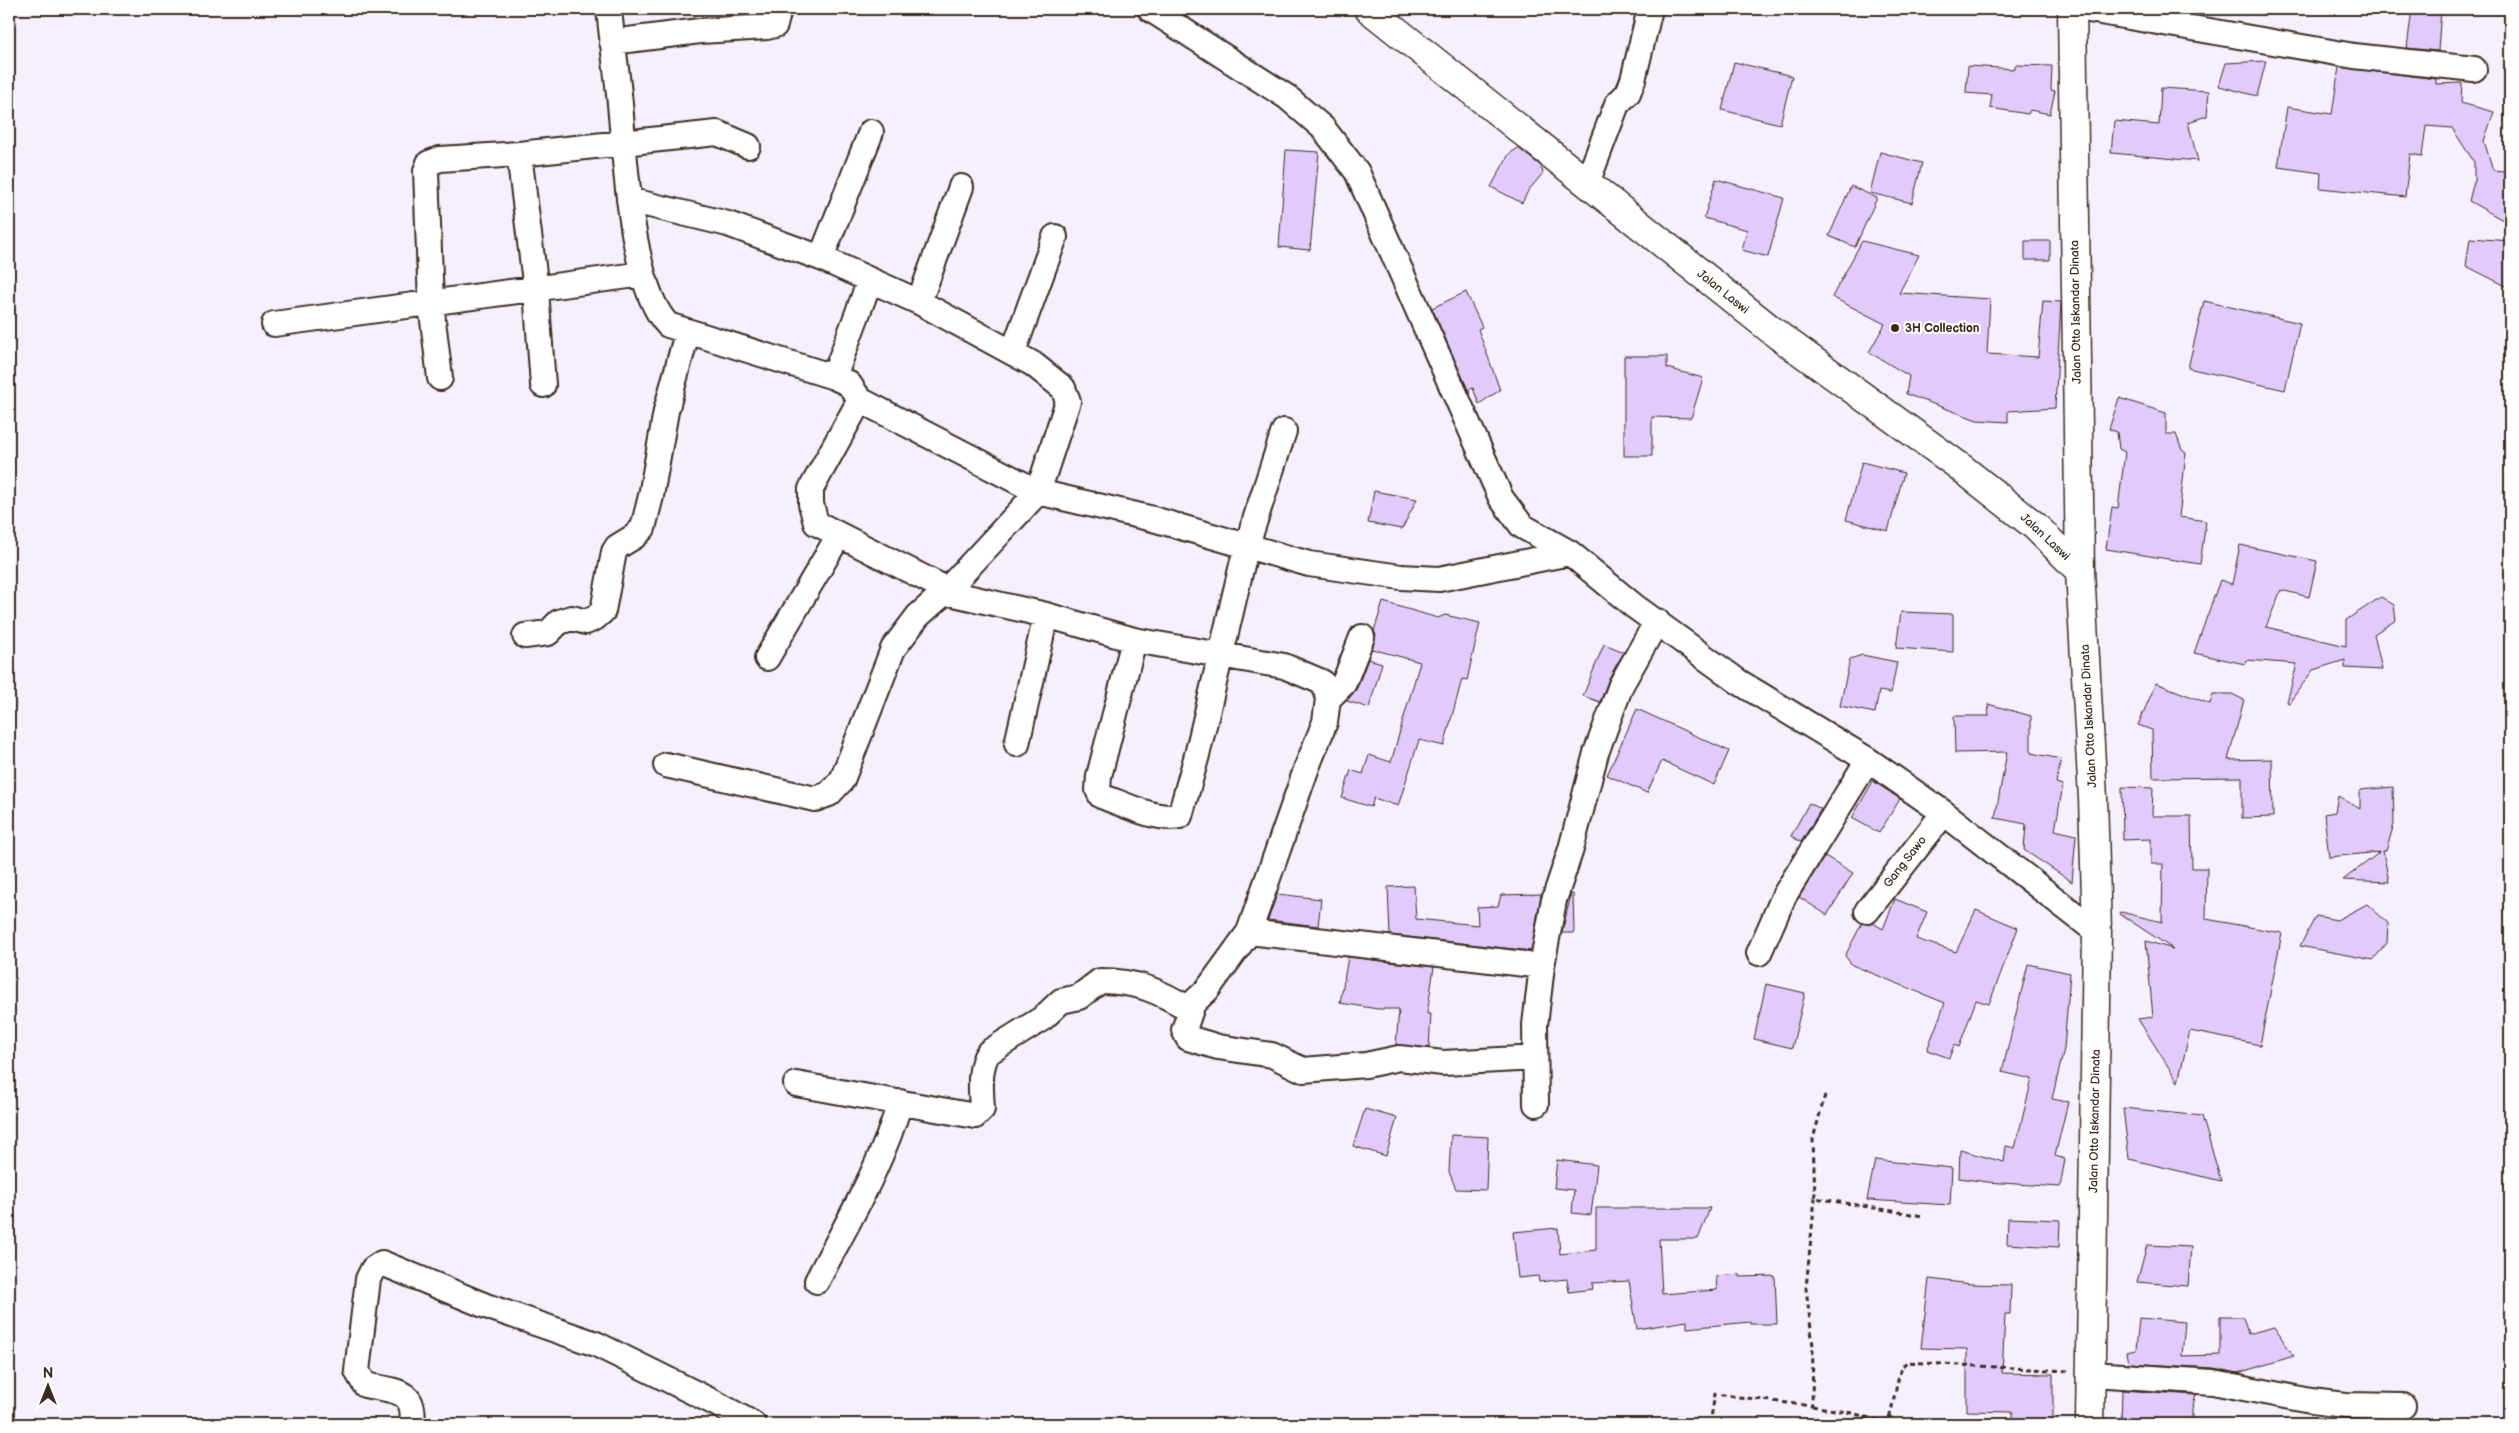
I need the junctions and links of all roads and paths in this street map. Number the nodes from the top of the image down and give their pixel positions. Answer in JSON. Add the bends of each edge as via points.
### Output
{"nodes":[{"id":1,"x":608,"y":9,"type":"edge"},
{"id":2,"x":779,"y":9,"type":"edge"},
{"id":3,"x":1150,"y":9,"type":"edge"},
{"id":4,"x":1369,"y":9,"type":"edge"},
{"id":5,"x":1650,"y":9,"type":"edge"},
{"id":6,"x":2072,"y":9,"type":"edge"},
{"id":7,"x":2082,"y":9,"type":"edge"},
{"id":8,"x":612,"y":42,"type":"junction"},
{"id":9,"x":2474,"y":69,"type":"dead end"},
{"id":10,"x":871,"y":132,"type":"dead end"},
{"id":11,"x":624,"y":142,"type":"junction"},
{"id":12,"x":748,"y":146,"type":"dead end"},
{"id":13,"x":519,"y":154,"type":"junction"},
{"id":14,"x":1587,"y":183,"type":"junction"},
{"id":15,"x":961,"y":187,"type":"dead end"},
{"id":16,"x":629,"y":200,"type":"junction"},
{"id":17,"x":1055,"y":237,"type":"dead end"},
{"id":18,"x":821,"y":258,"type":"junction"},
{"id":19,"x":643,"y":274,"type":"junction"},
{"id":20,"x":870,"y":280,"type":"junction"},
{"id":21,"x":536,"y":290,"type":"junction"},
{"id":22,"x":918,"y":302,"type":"junction"},
{"id":23,"x":431,"y":304,"type":"junction"},
{"id":24,"x":274,"y":324,"type":"dead end"},
{"id":25,"x":686,"y":333,"type":"junction"},
{"id":26,"x":1013,"y":352,"type":"junction"},
{"id":27,"x":834,"y":377,"type":"junction"},
{"id":28,"x":440,"y":378,"type":"dead end"},
{"id":29,"x":543,"y":385,"type":"dead end"},
{"id":30,"x":860,"y":400,"type":"junction"},
{"id":31,"x":1284,"y":431,"type":"dead end"},
{"id":32,"x":1038,"y":492,"type":"junction"},
{"id":33,"x":838,"y":535,"type":"junction"},
{"id":34,"x":1246,"y":548,"type":"junction"},
{"id":35,"x":1570,"y":552,"type":"junction"},
{"id":36,"x":2080,"y":571,"type":"junction"},
{"id":37,"x":946,"y":592,"type":"junction"},
{"id":38,"x":1046,"y":615,"type":"junction"},
{"id":39,"x":1657,"y":621,"type":"junction"},
{"id":40,"x":525,"y":636,"type":"dead end"},
{"id":41,"x":1362,"y":637,"type":"dead end"},
{"id":42,"x":1134,"y":640,"type":"junction"},
{"id":43,"x":1220,"y":656,"type":"junction"},
{"id":44,"x":767,"y":658,"type":"dead end"},
{"id":45,"x":1328,"y":699,"type":"junction"},
{"id":46,"x":1017,"y":744,"type":"dead end"},
{"id":47,"x":1868,"y":760,"type":"junction"},
{"id":48,"x":666,"y":765,"type":"dead end"},
{"id":49,"x":1944,"y":813,"type":"junction"},
{"id":50,"x":1867,"y":911,"type":"dead end"},
{"id":51,"x":1249,"y":932,"type":"junction"},
{"id":52,"x":2096,"y":932,"type":"junction"},
{"id":53,"x":1759,"y":953,"type":"dead end"},
{"id":54,"x":1542,"y":966,"type":"junction"},
{"id":55,"x":1197,"y":1001,"type":"junction"},
{"id":56,"x":1535,"y":1058,"type":"junction"},
{"id":57,"x":796,"y":1084,"type":"dead end"},
{"id":58,"x":1825,"y":1095,"type":"dead end"},
{"id":59,"x":900,"y":1102,"type":"junction"},
{"id":60,"x":1536,"y":1104,"type":"dead end"},
{"id":61,"x":1815,"y":1198,"type":"junction"},
{"id":62,"x":1923,"y":1216,"type":"dead end"},
{"id":63,"x":817,"y":1281,"type":"dead end"},
{"id":64,"x":2092,"y":1374,"type":"junction"},
{"id":65,"x":1812,"y":1406,"type":"junction"},
{"id":66,"x":2403,"y":1406,"type":"dead end"},
{"id":67,"x":412,"y":1424,"type":"edge"},
{"id":68,"x":753,"y":1424,"type":"edge"},
{"id":69,"x":1710,"y":1424,"type":"edge"},
{"id":70,"x":2090,"y":1424,"type":"edge"}],
"edges":[{"from":1,"to":8,"type":"street"},
{"from":2,"to":8,"type":"street","via":[[775,25],[766,27]]},
{"from":3,"to":35,"type":"street","via":[[1288,97],[1324,128],[1357,172],[1500,498],[1522,526]]},
{"from":4,"to":14,"type":"main road","name":"Jalan Laswi"},
{"from":5,"to":14,"type":"street","via":[[1633,80],[1628,93],[1617,104]]},
{"from":6,"to":36,"type":"main road","name":"Jalan Otto Iskandar Dinata"},
{"from":7,"to":9,"type":"street","via":[[2354,56]]},
{"from":8,"to":11,"type":"street"},
{"from":10,"to":18,"type":"street"},
{"from":11,"to":12,"type":"street","via":[[717,133]]},
{"from":11,"to":13,"type":"street"},
{"from":11,"to":16,"type":"street"},
{"from":13,"to":21,"type":"street"},
{"from":13,"to":23,"type":"street","via":[[440,159],[429,164],[426,172]]},
{"from":14,"to":36,"type":"main road","name":"Jalan Laswi","via":[[1779,336],[1959,466],[2035,526]]},
{"from":15,"to":22,"type":"street"},
{"from":16,"to":18,"type":"street","via":[[728,224]]},
{"from":16,"to":19,"type":"street"},
{"from":17,"to":26,"type":"street"},
{"from":18,"to":20,"type":"street"},
{"from":19,"to":21,"type":"street"},
{"from":19,"to":25,"type":"street","via":[[658,316],[668,325]]},
{"from":20,"to":22,"type":"street"},
{"from":20,"to":27,"type":"street"},
{"from":21,"to":23,"type":"street"},
{"from":21,"to":29,"type":"street"},
{"from":22,"to":26,"type":"street"},
{"from":23,"to":24,"type":"street"},
{"from":23,"to":28,"type":"street"},
{"from":25,"to":27,"type":"street"},
{"from":25,"to":40,"type":"street","via":[[642,528],[614,552],[603,611],[586,622],[572,618],[559,622],[548,633]]},
{"from":26,"to":32,"type":"street","via":[[1063,388],[1068,401]]},
{"from":27,"to":30,"type":"street","via":[[849,384]]},
{"from":30,"to":32,"type":"street"},
{"from":30,"to":33,"type":"street","via":[[811,489],[816,522]]},
{"from":31,"to":34,"type":"street"},
{"from":32,"to":34,"type":"street","via":[[1153,519]]},
{"from":32,"to":37,"type":"street"},
{"from":33,"to":37,"type":"street","via":[[942,587]]},
{"from":33,"to":44,"type":"street"},
{"from":34,"to":35,"type":"street","via":[[1309,564],[1440,579]]},
{"from":34,"to":43,"type":"street"},
{"from":35,"to":39,"type":"street","via":[[1634,606]]},
{"from":36,"to":52,"type":"main road","name":"Jalan Otto Iskandar Dinata","via":[[2094,798]]},
{"from":37,"to":38,"type":"street"},
{"from":37,"to":48,"type":"street","via":[[918,616],[893,649],[842,780],[829,794],[815,799]]},
{"from":38,"to":42,"type":"street"},
{"from":38,"to":46,"type":"street"},
{"from":39,"to":47,"type":"street","via":[[1739,682]]},
{"from":39,"to":54,"type":"street","via":[[1622,685],[1596,752],[1554,900]]},
{"from":41,"to":45,"type":"street","via":[[1344,683]]},
{"from":42,"to":43,"type":"street"},
{"from":42,"to":43,"type":"street","via":[[1098,790],[1101,796],[1173,817],[1180,816],[1185,804]]},
{"from":43,"to":45,"type":"street","via":[[1284,666],[1322,682]]},
{"from":45,"to":51,"type":"street","via":[[1325,722]]},
{"from":47,"to":49,"type":"street"},
{"from":47,"to":53,"type":"street","via":[[1784,896]]},
{"from":49,"to":50,"type":"street","name":"Gang Sawo"},
{"from":49,"to":52,"type":"street"},
{"from":51,"to":54,"type":"street"},
{"from":51,"to":55,"type":"street"},
{"from":52,"to":64,"type":"main road","name":"Jalan Otto Iskandar Dinata"},
{"from":54,"to":56,"type":"street","via":[[1535,1025]]},
{"from":55,"to":56,"type":"street","via":[[1184,1030],[1188,1038],[1218,1047],[1272,1055],[1303,1070],[1366,1065],[1398,1058],[1443,1063]]},
{"from":55,"to":59,"type":"street","via":[[1130,982],[1100,981],[1079,997],[1062,1001],[1043,1018],[983,1058],[982,1108],[978,1115],[971,1117]]},
{"from":56,"to":60,"type":"street"},
{"from":57,"to":59,"type":"street"},
{"from":58,"to":61,"type":"path","via":[[1812,1139]]},
{"from":59,"to":63,"type":"street","via":[[879,1159]]},
{"from":61,"to":62,"type":"path"},
{"from":61,"to":65,"type":"path","via":[[1806,1288],[1813,1346]]},
{"from":64,"to":65,"type":"path","via":[[2050,1368],[1907,1362],[1901,1367],[1889,1420]]},
{"from":64,"to":66,"type":"street","via":[[2213,1382],[2311,1401]]},
{"from":64,"to":70,"type":"main road","name":"Jalan Otto Iskandar Dinata"},
{"from":65,"to":69,"type":"path","via":[[1716,1394]]},
{"from":67,"to":68,"type":"street","via":[[410,1402],[403,1393],[365,1385],[357,1371],[368,1279],[373,1269],[382,1263],[486,1306],[596,1344]]}]}
